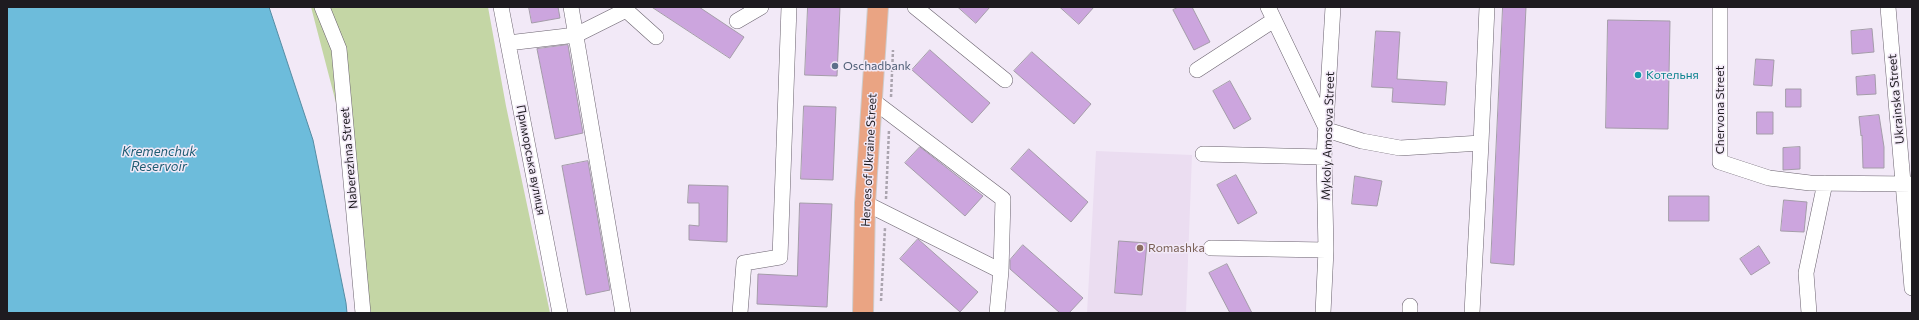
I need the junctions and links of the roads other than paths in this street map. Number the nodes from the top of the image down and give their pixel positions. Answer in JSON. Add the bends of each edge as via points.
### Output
{"nodes":[{"id":1,"x":322,"y":7,"type":"edge"},
{"id":2,"x":501,"y":7,"type":"edge"},
{"id":3,"x":571,"y":7,"type":"edge"},
{"id":4,"x":761,"y":7,"type":"edge"},
{"id":5,"x":789,"y":7,"type":"edge"},
{"id":6,"x":878,"y":7,"type":"edge"},
{"id":7,"x":915,"y":7,"type":"edge"},
{"id":8,"x":1333,"y":7,"type":"edge"},
{"id":9,"x":1486,"y":7,"type":"edge"},
{"id":10,"x":1720,"y":7,"type":"edge"},
{"id":11,"x":1888,"y":7,"type":"edge"},
{"id":12,"x":1271,"y":14,"type":"edge"},
{"id":13,"x":737,"y":21,"type":"dead end"},
{"id":14,"x":576,"y":36,"type":"junction"},
{"id":15,"x":656,"y":37,"type":"dead end"},
{"id":16,"x":508,"y":44,"type":"junction"},
{"id":17,"x":1197,"y":70,"type":"dead end"},
{"id":18,"x":1005,"y":80,"type":"dead end"},
{"id":19,"x":872,"y":100,"type":"junction"},
{"id":20,"x":1327,"y":130,"type":"junction"},
{"id":21,"x":1481,"y":143,"type":"junction"},
{"id":22,"x":1203,"y":154,"type":"dead end"},
{"id":23,"x":1324,"y":157,"type":"junction"},
{"id":24,"x":1826,"y":183,"type":"junction"},
{"id":25,"x":1908,"y":184,"type":"edge"},
{"id":26,"x":866,"y":203,"type":"junction"},
{"id":27,"x":1211,"y":248,"type":"dead end"},
{"id":28,"x":1326,"y":250,"type":"junction"},
{"id":29,"x":1001,"y":270,"type":"junction"},
{"id":30,"x":1912,"y":288,"type":"edge"},
{"id":31,"x":363,"y":313,"type":"edge"},
{"id":32,"x":560,"y":313,"type":"edge"},
{"id":33,"x":623,"y":313,"type":"edge"},
{"id":34,"x":740,"y":313,"type":"edge"},
{"id":35,"x":863,"y":313,"type":"edge"},
{"id":36,"x":997,"y":313,"type":"edge"},
{"id":37,"x":1323,"y":313,"type":"edge"},
{"id":38,"x":1472,"y":313,"type":"edge"},
{"id":39,"x":1808,"y":313,"type":"edge"}],
"edges":[{"from":1,"to":31,"type":"street","name":"Naberezhna Street","via":[[339,49]]},
{"from":2,"to":16,"type":"street","name":"Приморська вулиця"},
{"from":3,"to":14,"type":"street"},
{"from":4,"to":13,"type":"street"},
{"from":5,"to":34,"type":"street","via":[[780,257],[744,263]]},
{"from":6,"to":19,"type":"main road","name":"Heroes of Ukraine Street"},
{"from":7,"to":18,"type":"street"},
{"from":8,"to":20,"type":"street","name":"Mykoly Amosova Street"},
{"from":9,"to":21,"type":"street"},
{"from":10,"to":24,"type":"street","name":"Chervona Street","via":[[1720,162],[1769,178]]},
{"from":11,"to":25,"type":"street","name":"Ukrainska Street"},
{"from":12,"to":17,"type":"street"},
{"from":12,"to":20,"type":"street"},
{"from":14,"to":15,"type":"street","via":[[626,10]]},
{"from":14,"to":16,"type":"street"},
{"from":14,"to":33,"type":"street"},
{"from":16,"to":32,"type":"street","name":"Приморська вулиця"},
{"from":19,"to":26,"type":"main road","name":"Heroes of Ukraine Street"},
{"from":19,"to":29,"type":"street","via":[[1003,199]]},
{"from":20,"to":21,"type":"street","via":[[1362,141],[1400,148]]},
{"from":20,"to":23,"type":"street","name":"Mykoly Amosova Street"},
{"from":21,"to":38,"type":"street"},
{"from":22,"to":23,"type":"street"},
{"from":23,"to":28,"type":"street","name":"Mykoly Amosova Street"},
{"from":24,"to":25,"type":"street","name":"Chervona Street"},
{"from":24,"to":39,"type":"street","via":[[1806,273]]},
{"from":25,"to":30,"type":"street","name":"Ukrainska Street"},
{"from":26,"to":29,"type":"street"},
{"from":26,"to":35,"type":"main road","name":"Heroes of Ukraine Street"},
{"from":27,"to":28,"type":"street"},
{"from":28,"to":37,"type":"street","name":"Mykoly Amosova Street"},
{"from":29,"to":36,"type":"street"}]}
